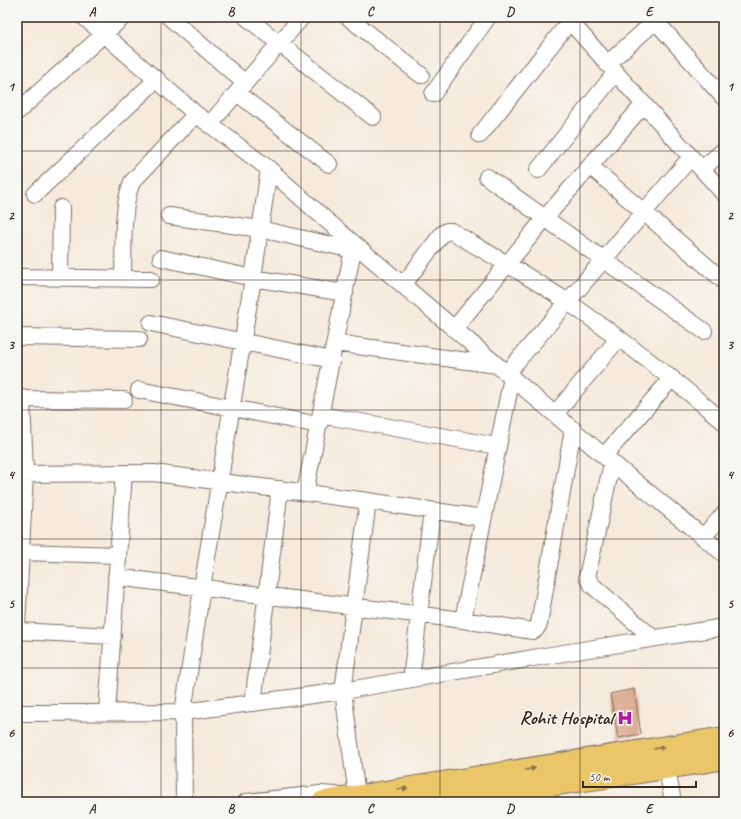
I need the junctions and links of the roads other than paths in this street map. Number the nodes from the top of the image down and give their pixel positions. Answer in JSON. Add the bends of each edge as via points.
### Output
{"nodes":[{"id":1,"x":84,"y":17,"type":"edge"},
{"id":2,"x":123,"y":17,"type":"edge"},
{"id":3,"x":169,"y":17,"type":"edge"},
{"id":4,"x":246,"y":17,"type":"edge"},
{"id":5,"x":302,"y":17,"type":"edge"},
{"id":6,"x":348,"y":17,"type":"edge"},
{"id":7,"x":488,"y":17,"type":"edge"},
{"id":8,"x":656,"y":18,"type":"edge"},
{"id":9,"x":568,"y":19,"type":"edge"},
{"id":10,"x":105,"y":34,"type":"junction"},
{"id":11,"x":279,"y":44,"type":"junction"},
{"id":12,"x":612,"y":68,"type":"junction"},
{"id":13,"x":421,"y":75,"type":"dead end"},
{"id":14,"x":156,"y":79,"type":"junction"},
{"id":15,"x":241,"y":88,"type":"junction"},
{"id":16,"x":433,"y":94,"type":"dead end"},
{"id":17,"x":724,"y":98,"type":"edge"},
{"id":18,"x":644,"y":104,"type":"junction"},
{"id":19,"x":17,"y":112,"type":"edge"},
{"id":20,"x":196,"y":114,"type":"junction"},
{"id":21,"x":373,"y":117,"type":"dead end"},
{"id":22,"x":209,"y":125,"type":"junction"},
{"id":23,"x":480,"y":135,"type":"dead end"},
{"id":24,"x":724,"y":150,"type":"edge"},
{"id":25,"x":691,"y":157,"type":"junction"},
{"id":26,"x":329,"y":164,"type":"dead end"},
{"id":27,"x":590,"y":166,"type":"junction"},
{"id":28,"x":269,"y":169,"type":"junction"},
{"id":29,"x":702,"y":169,"type":"junction"},
{"id":30,"x":538,"y":170,"type":"dead end"},
{"id":31,"x":487,"y":177,"type":"dead end"},
{"id":32,"x":35,"y":194,"type":"dead end"},
{"id":33,"x":724,"y":194,"type":"edge"},
{"id":34,"x":61,"y":208,"type":"dead end"},
{"id":35,"x":644,"y":212,"type":"junction"},
{"id":36,"x":169,"y":216,"type":"dead end"},
{"id":37,"x":545,"y":218,"type":"junction"},
{"id":38,"x":260,"y":230,"type":"junction"},
{"id":39,"x":353,"y":247,"type":"junction"},
{"id":40,"x":161,"y":258,"type":"dead end"},
{"id":41,"x":603,"y":260,"type":"junction"},
{"id":42,"x":507,"y":264,"type":"junction"},
{"id":43,"x":17,"y":277,"type":"edge"},
{"id":44,"x":60,"y":277,"type":"junction"},
{"id":45,"x":123,"y":278,"type":"junction"},
{"id":46,"x":253,"y":278,"type":"junction"},
{"id":47,"x":151,"y":279,"type":"dead end"},
{"id":48,"x":724,"y":281,"type":"edge"},
{"id":49,"x":403,"y":286,"type":"junction"},
{"id":50,"x":345,"y":293,"type":"junction"},
{"id":51,"x":568,"y":302,"type":"junction"},
{"id":52,"x":151,"y":323,"type":"dead end"},
{"id":53,"x":454,"y":329,"type":"junction"},
{"id":54,"x":704,"y":331,"type":"dead end"},
{"id":55,"x":17,"y":337,"type":"edge"},
{"id":56,"x":619,"y":338,"type":"junction"},
{"id":57,"x":139,"y":339,"type":"dead end"},
{"id":58,"x":242,"y":342,"type":"junction"},
{"id":59,"x":335,"y":343,"type":"junction"},
{"id":60,"x":332,"y":360,"type":"junction"},
{"id":61,"x":505,"y":372,"type":"junction"},
{"id":62,"x":672,"y":378,"type":"junction"},
{"id":63,"x":139,"y":390,"type":"dead end"},
{"id":64,"x":19,"y":398,"type":"edge"},
{"id":65,"x":124,"y":400,"type":"dead end"},
{"id":66,"x":232,"y":409,"type":"junction"},
{"id":67,"x":555,"y":414,"type":"junction"},
{"id":68,"x":320,"y":420,"type":"junction"},
{"id":69,"x":724,"y":422,"type":"edge"},
{"id":70,"x":573,"y":429,"type":"junction"},
{"id":71,"x":497,"y":446,"type":"junction"},
{"id":72,"x":608,"y":459,"type":"junction"},
{"id":73,"x":124,"y":473,"type":"junction"},
{"id":74,"x":21,"y":474,"type":"edge"},
{"id":75,"x":220,"y":481,"type":"junction"},
{"id":76,"x":280,"y":489,"type":"junction"},
{"id":77,"x":305,"y":493,"type":"junction"},
{"id":78,"x":368,"y":501,"type":"junction"},
{"id":79,"x":432,"y":511,"type":"junction"},
{"id":80,"x":724,"y":514,"type":"edge"},
{"id":81,"x":483,"y":518,"type":"junction"},
{"id":82,"x":702,"y":537,"type":"junction"},
{"id":83,"x":724,"y":554,"type":"edge"},
{"id":84,"x":118,"y":555,"type":"junction"},
{"id":85,"x":19,"y":559,"type":"edge"},
{"id":86,"x":116,"y":577,"type":"junction"},
{"id":87,"x":202,"y":588,"type":"junction"},
{"id":88,"x":267,"y":596,"type":"junction"},
{"id":89,"x":354,"y":607,"type":"junction"},
{"id":90,"x":419,"y":615,"type":"junction"},
{"id":91,"x":463,"y":620,"type":"junction"},
{"id":92,"x":17,"y":626,"type":"edge"},
{"id":93,"x":724,"y":627,"type":"edge"},
{"id":94,"x":17,"y":631,"type":"edge"},
{"id":95,"x":112,"y":636,"type":"junction"},
{"id":96,"x":653,"y":638,"type":"junction"},
{"id":97,"x":411,"y":679,"type":"junction"},
{"id":98,"x":343,"y":691,"type":"junction"},
{"id":99,"x":253,"y":703,"type":"junction"},
{"id":100,"x":107,"y":712,"type":"junction"},
{"id":101,"x":183,"y":712,"type":"junction"},
{"id":102,"x":17,"y":713,"type":"edge"},
{"id":103,"x":724,"y":738,"type":"edge"},
{"id":104,"x":724,"y":758,"type":"edge"},
{"id":105,"x":667,"y":769,"type":"junction"},
{"id":106,"x":353,"y":797,"type":"junction"},
{"id":107,"x":480,"y":798,"type":"edge"},
{"id":108,"x":184,"y":802,"type":"edge"},
{"id":109,"x":246,"y":802,"type":"edge"},
{"id":110,"x":323,"y":802,"type":"edge"},
{"id":111,"x":435,"y":802,"type":"edge"},
{"id":112,"x":673,"y":802,"type":"edge"}],
"edges":[{"from":1,"to":10,"type":"street"},
{"from":2,"to":10,"type":"street"},
{"from":3,"to":15,"type":"street"},
{"from":4,"to":11,"type":"street"},
{"from":5,"to":11,"type":"street"},
{"from":6,"to":13,"type":"street"},
{"from":7,"to":16,"type":"street"},
{"from":8,"to":12,"type":"street"},
{"from":8,"to":17,"type":"street"},
{"from":9,"to":12,"type":"street"},
{"from":9,"to":23,"type":"street"},
{"from":10,"to":14,"type":"street"},
{"from":10,"to":19,"type":"street"},
{"from":11,"to":15,"type":"street"},
{"from":11,"to":21,"type":"street"},
{"from":12,"to":18,"type":"street"},
{"from":12,"to":30,"type":"street"},
{"from":14,"to":20,"type":"street"},
{"from":14,"to":32,"type":"street"},
{"from":15,"to":22,"type":"street"},
{"from":15,"to":26,"type":"street"},
{"from":18,"to":25,"type":"street"},
{"from":18,"to":27,"type":"street"},
{"from":20,"to":22,"type":"street"},
{"from":20,"to":45,"type":"street","via":[[132,182],[125,207]]},
{"from":22,"to":28,"type":"street"},
{"from":24,"to":29,"type":"street"},
{"from":25,"to":29,"type":"street"},
{"from":25,"to":35,"type":"street"},
{"from":27,"to":35,"type":"street"},
{"from":27,"to":37,"type":"street"},
{"from":28,"to":38,"type":"street"},
{"from":28,"to":39,"type":"street"},
{"from":29,"to":33,"type":"street"},
{"from":31,"to":37,"type":"street"},
{"from":34,"to":44,"type":"street"},
{"from":35,"to":41,"type":"street"},
{"from":35,"to":48,"type":"street"},
{"from":36,"to":38,"type":"street"},
{"from":37,"to":41,"type":"street"},
{"from":37,"to":42,"type":"street"},
{"from":38,"to":39,"type":"street"},
{"from":38,"to":46,"type":"street"},
{"from":39,"to":49,"type":"street"},
{"from":39,"to":50,"type":"street"},
{"from":40,"to":46,"type":"street"},
{"from":41,"to":51,"type":"street"},
{"from":41,"to":54,"type":"street"},
{"from":42,"to":49,"type":"street","via":[[447,231],[436,241]]},
{"from":42,"to":51,"type":"street"},
{"from":42,"to":53,"type":"street"},
{"from":43,"to":44,"type":"street"},
{"from":44,"to":45,"type":"street"},
{"from":45,"to":47,"type":"street"},
{"from":46,"to":50,"type":"street"},
{"from":46,"to":58,"type":"street"},
{"from":49,"to":53,"type":"street"},
{"from":50,"to":59,"type":"street"},
{"from":51,"to":56,"type":"street"},
{"from":51,"to":61,"type":"street"},
{"from":52,"to":58,"type":"street"},
{"from":53,"to":61,"type":"street"},
{"from":55,"to":57,"type":"street"},
{"from":56,"to":62,"type":"street"},
{"from":56,"to":67,"type":"street"},
{"from":58,"to":60,"type":"street"},
{"from":58,"to":66,"type":"street"},
{"from":59,"to":60,"type":"street"},
{"from":59,"to":61,"type":"street"},
{"from":60,"to":68,"type":"street"},
{"from":61,"to":67,"type":"street"},
{"from":61,"to":71,"type":"street"},
{"from":62,"to":69,"type":"street"},
{"from":62,"to":72,"type":"street"},
{"from":63,"to":66,"type":"street"},
{"from":64,"to":65,"type":"street"},
{"from":64,"to":74,"type":"street"},
{"from":66,"to":68,"type":"street"},
{"from":66,"to":75,"type":"street"},
{"from":67,"to":70,"type":"street"},
{"from":68,"to":71,"type":"street"},
{"from":68,"to":77,"type":"street"},
{"from":70,"to":72,"type":"street"},
{"from":70,"to":91,"type":"street","via":[[538,627],[533,631]]},
{"from":71,"to":81,"type":"street"},
{"from":72,"to":82,"type":"street"},
{"from":72,"to":96,"type":"street","via":[[587,577],[592,585]]},
{"from":73,"to":74,"type":"street"},
{"from":73,"to":75,"type":"street","via":[[154,472]]},
{"from":73,"to":84,"type":"street"},
{"from":74,"to":85,"type":"street"},
{"from":75,"to":76,"type":"street"},
{"from":75,"to":87,"type":"street"},
{"from":76,"to":77,"type":"street"},
{"from":76,"to":88,"type":"street"},
{"from":77,"to":78,"type":"street"},
{"from":78,"to":79,"type":"street"},
{"from":78,"to":89,"type":"street"},
{"from":79,"to":81,"type":"street"},
{"from":79,"to":90,"type":"street"},
{"from":80,"to":82,"type":"street"},
{"from":81,"to":91,"type":"street"},
{"from":82,"to":83,"type":"street"},
{"from":84,"to":85,"type":"street"},
{"from":84,"to":86,"type":"street"},
{"from":85,"to":92,"type":"street"},
{"from":86,"to":87,"type":"street"},
{"from":86,"to":95,"type":"street"},
{"from":87,"to":88,"type":"street"},
{"from":87,"to":101,"type":"street"},
{"from":88,"to":89,"type":"street"},
{"from":88,"to":99,"type":"street"},
{"from":89,"to":90,"type":"street"},
{"from":89,"to":98,"type":"street"},
{"from":90,"to":91,"type":"street"},
{"from":90,"to":97,"type":"street"},
{"from":93,"to":96,"type":"street"},
{"from":94,"to":95,"type":"street"},
{"from":95,"to":100,"type":"street"},
{"from":96,"to":97,"type":"street"},
{"from":97,"to":98,"type":"street"},
{"from":98,"to":99,"type":"street"},
{"from":98,"to":106,"type":"street"},
{"from":99,"to":101,"type":"street"},
{"from":100,"to":101,"type":"street"},
{"from":100,"to":102,"type":"street"},
{"from":101,"to":108,"type":"street"},
{"from":106,"to":103,"type":"main road","one_way":true},
{"from":104,"to":105,"type":"main road"},
{"from":105,"to":107,"type":"main road"},
{"from":105,"to":112,"type":"street"},
{"from":106,"to":109,"type":"street","via":[[320,794]]},
{"from":106,"to":110,"type":"main road"},
{"from":107,"to":111,"type":"main road"}]}
